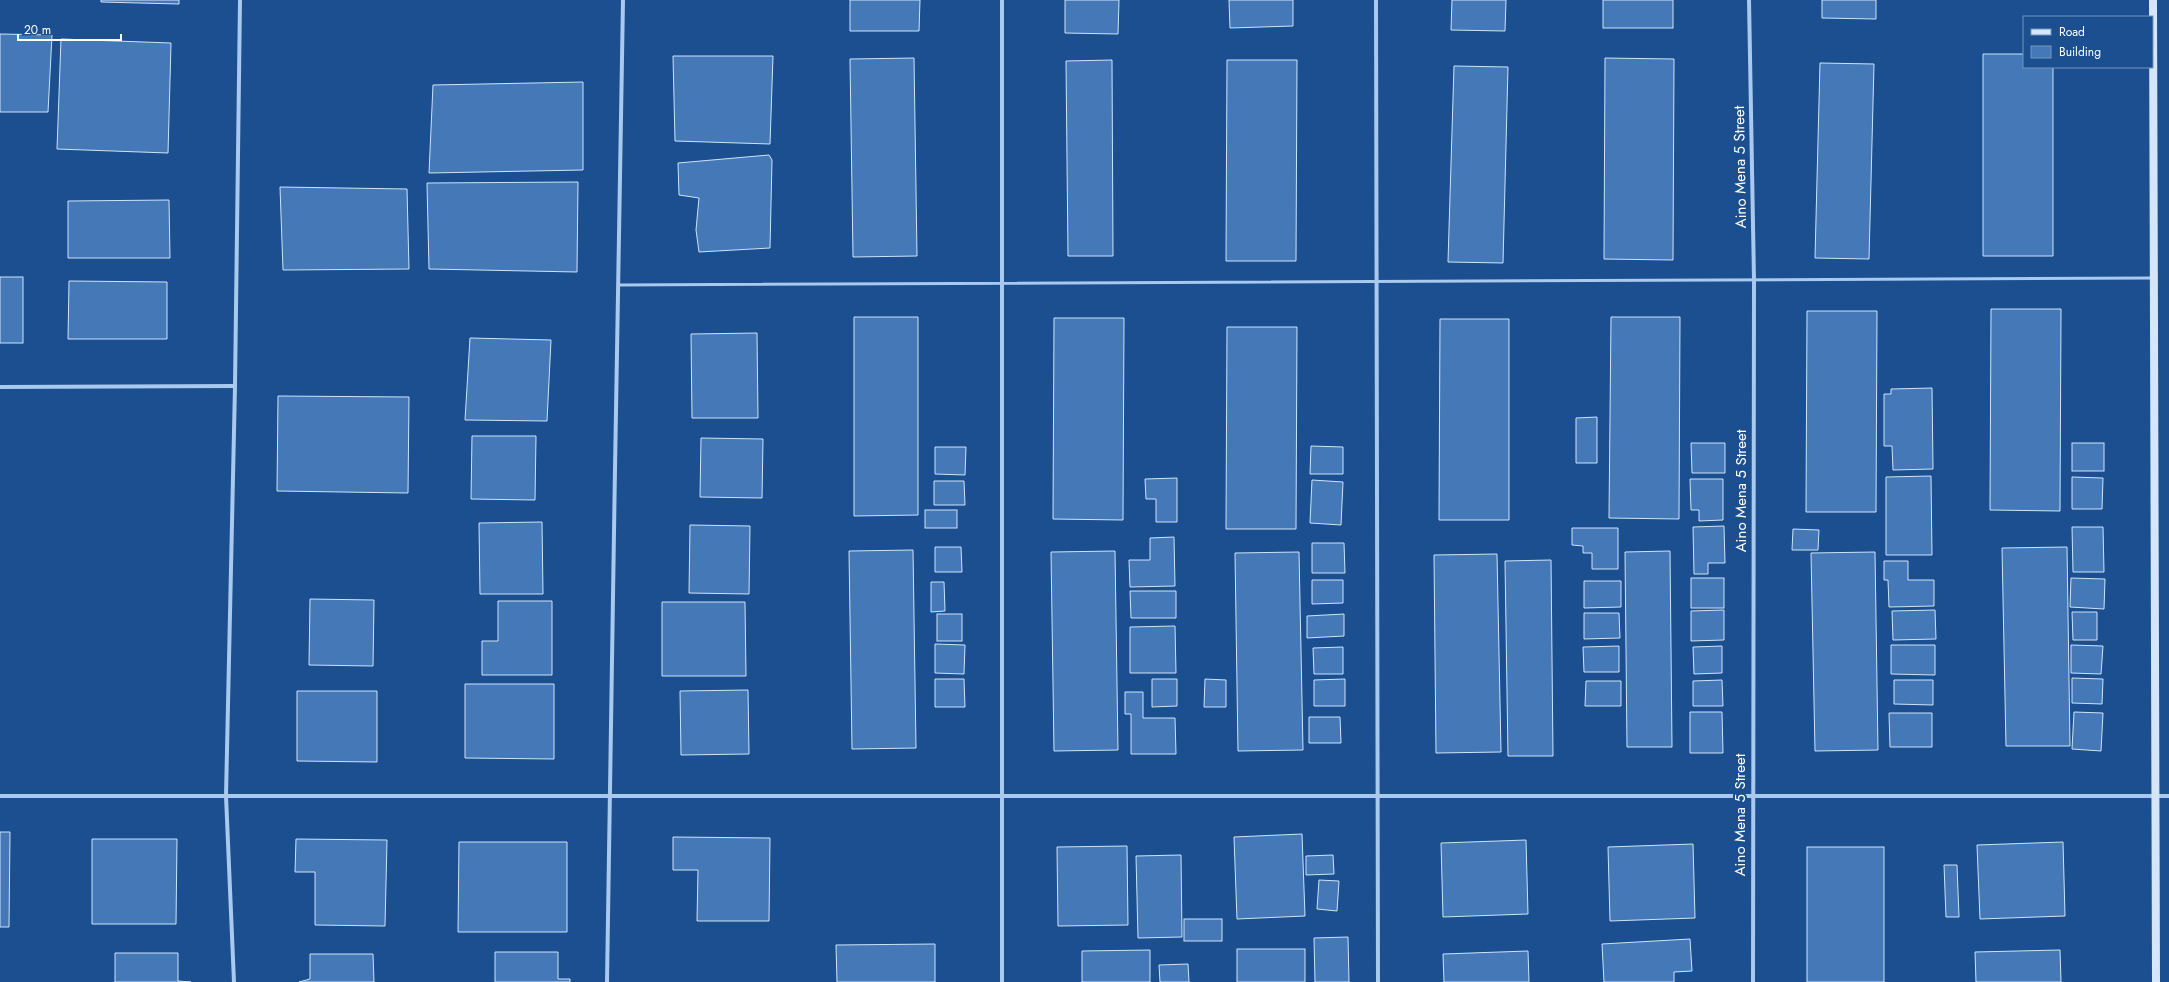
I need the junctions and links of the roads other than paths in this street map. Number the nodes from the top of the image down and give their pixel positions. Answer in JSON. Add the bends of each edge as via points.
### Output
{"nodes":[{"id":1,"x":240,"y":0,"type":"edge"},
{"id":2,"x":623,"y":0,"type":"edge"},
{"id":3,"x":1002,"y":0,"type":"edge"},
{"id":4,"x":1376,"y":0,"type":"edge"},
{"id":5,"x":1749,"y":0,"type":"edge"},
{"id":6,"x":2153,"y":0,"type":"edge"},
{"id":7,"x":2154,"y":278,"type":"junction"},
{"id":8,"x":1754,"y":280,"type":"junction"},
{"id":9,"x":1376,"y":282,"type":"junction"},
{"id":10,"x":1002,"y":283,"type":"junction"},
{"id":11,"x":620,"y":285,"type":"junction"},
{"id":12,"x":235,"y":386,"type":"junction"},
{"id":13,"x":0,"y":387,"type":"edge"},
{"id":14,"x":0,"y":796,"type":"edge"},
{"id":15,"x":226,"y":796,"type":"junction"},
{"id":16,"x":609,"y":796,"type":"junction"},
{"id":17,"x":1002,"y":796,"type":"junction"},
{"id":18,"x":1378,"y":796,"type":"junction"},
{"id":19,"x":1752,"y":796,"type":"junction"},
{"id":20,"x":2155,"y":796,"type":"junction"},
{"id":21,"x":2169,"y":796,"type":"edge"},
{"id":22,"x":234,"y":982,"type":"edge"},
{"id":23,"x":607,"y":982,"type":"edge"},
{"id":24,"x":1002,"y":982,"type":"edge"},
{"id":25,"x":1378,"y":982,"type":"edge"},
{"id":26,"x":1753,"y":982,"type":"edge"},
{"id":27,"x":2156,"y":982,"type":"edge"}],
"edges":[{"from":1,"to":12,"type":"street"},
{"from":2,"to":11,"type":"street"},
{"from":3,"to":10,"type":"street"},
{"from":4,"to":9,"type":"street"},
{"from":5,"to":8,"type":"street","name":"Aino Mena 5 Street"},
{"from":6,"to":7,"type":"street"},
{"from":7,"to":8,"type":"lane"},
{"from":7,"to":20,"type":"street"},
{"from":8,"to":9,"type":"lane"},
{"from":8,"to":19,"type":"street","name":"Aino Mena 5 Street"},
{"from":9,"to":10,"type":"lane"},
{"from":9,"to":18,"type":"street"},
{"from":10,"to":11,"type":"lane"},
{"from":10,"to":17,"type":"street"},
{"from":11,"to":16,"type":"street"},
{"from":12,"to":13,"type":"street"},
{"from":12,"to":15,"type":"street"},
{"from":14,"to":15,"type":"street"},
{"from":15,"to":16,"type":"street"},
{"from":15,"to":22,"type":"street"},
{"from":16,"to":17,"type":"street"},
{"from":16,"to":23,"type":"street"},
{"from":17,"to":18,"type":"street"},
{"from":17,"to":24,"type":"street"},
{"from":18,"to":19,"type":"street"},
{"from":18,"to":25,"type":"street"},
{"from":19,"to":20,"type":"street"},
{"from":19,"to":26,"type":"street","name":"Aino Mena 5 Street"},
{"from":20,"to":21,"type":"street"},
{"from":20,"to":27,"type":"street"}]}
